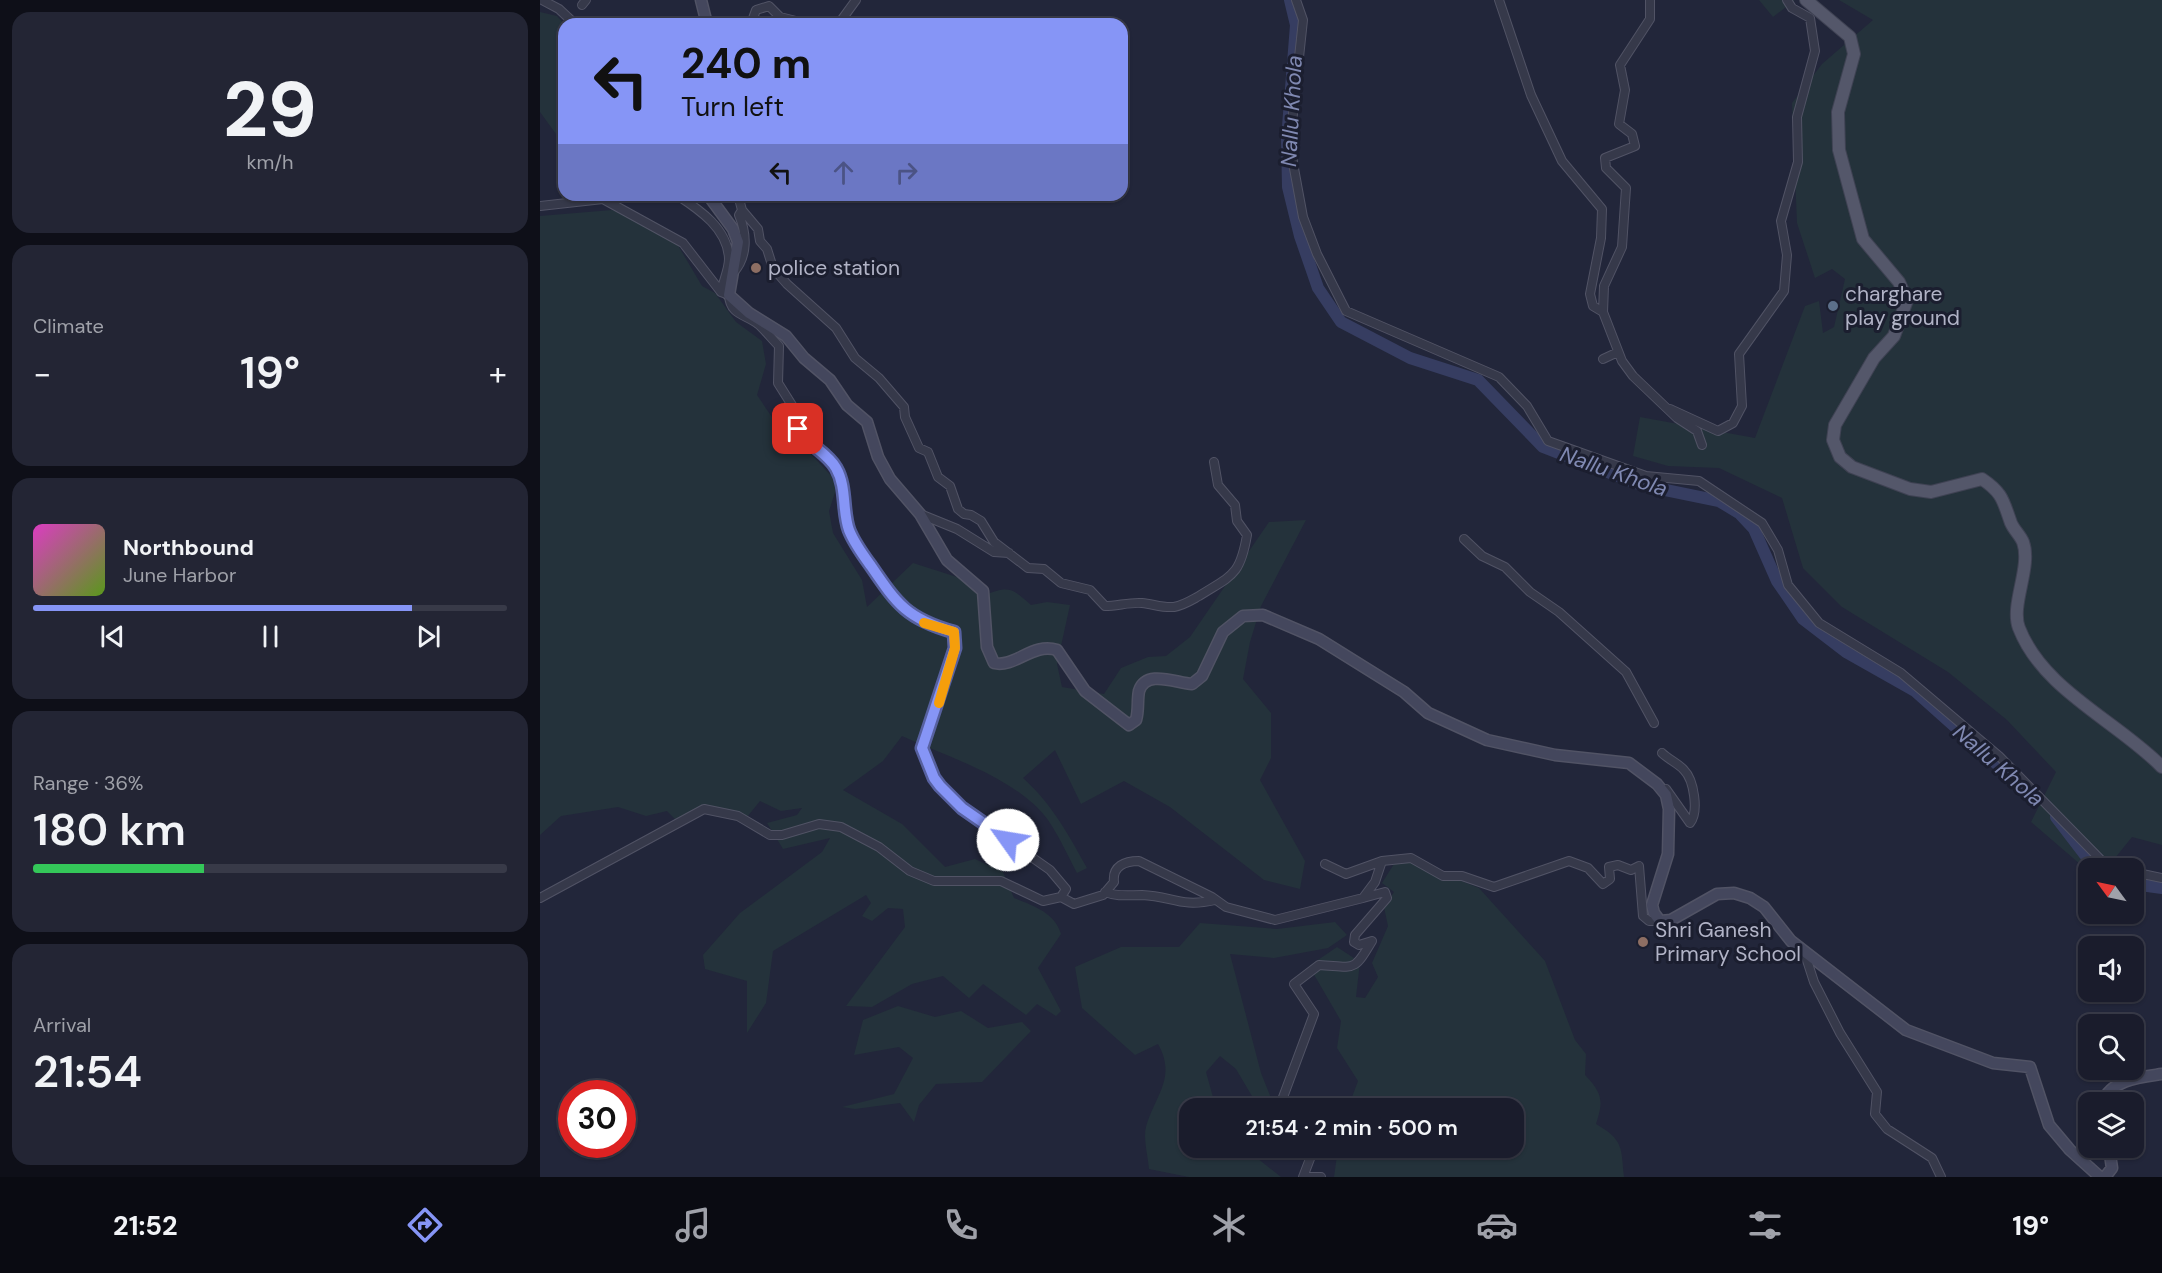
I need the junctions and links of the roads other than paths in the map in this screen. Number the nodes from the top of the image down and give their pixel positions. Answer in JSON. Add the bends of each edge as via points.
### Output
{"nodes":[{"id":1,"x":542,"y":0,"type":"edge"},
{"id":2,"x":701,"y":0,"type":"edge"},
{"id":3,"x":856,"y":0,"type":"edge"},
{"id":4,"x":1296,"y":0,"type":"edge"},
{"id":5,"x":1499,"y":0,"type":"edge"},
{"id":6,"x":1650,"y":0,"type":"edge"},
{"id":7,"x":1787,"y":0,"type":"edge"},
{"id":8,"x":1806,"y":0,"type":"edge"},
{"id":9,"x":569,"y":18,"type":"edge"},
{"id":10,"x":706,"y":18,"type":"edge"},
{"id":11,"x":753,"y":18,"type":"edge"},
{"id":12,"x":784,"y":18,"type":"edge"},
{"id":13,"x":843,"y":18,"type":"edge"},
{"id":14,"x":575,"y":201,"type":"edge"},
{"id":15,"x":610,"y":201,"type":"edge"},
{"id":16,"x":686,"y":201,"type":"edge"},
{"id":17,"x":712,"y":201,"type":"edge"},
{"id":18,"x":740,"y":201,"type":"edge"},
{"id":19,"x":540,"y":206,"type":"edge"},
{"id":20,"x":742,"y":210,"type":"junction"},
{"id":21,"x":734,"y":273,"type":"junction"},
{"id":22,"x":725,"y":294,"type":"junction"},
{"id":23,"x":1603,"y":312,"type":"junction"},
{"id":24,"x":1618,"y":352,"type":"junction"},
{"id":25,"x":1603,"y":359,"type":"dead end"},
{"id":26,"x":1670,"y":409,"type":"junction"},
{"id":27,"x":1702,"y":445,"type":"dead end"},
{"id":28,"x":1214,"y":462,"type":"dead end"},
{"id":29,"x":920,"y":514,"type":"junction"},
{"id":30,"x":1464,"y":539,"type":"dead end"},
{"id":31,"x":1009,"y":553,"type":"junction"},
{"id":32,"x":1654,"y":723,"type":"dead end"},
{"id":33,"x":1662,"y":753,"type":"dead end"},
{"id":34,"x":2162,"y":766,"type":"edge"},
{"id":35,"x":1657,"y":784,"type":"junction"},
{"id":36,"x":2099,"y":858,"type":"edge"},
{"id":37,"x":1382,"y":861,"type":"junction"},
{"id":38,"x":1325,"y":864,"type":"dead end"},
{"id":39,"x":2144,"y":874,"type":"edge"},
{"id":40,"x":2162,"y":878,"type":"edge"},
{"id":41,"x":1105,"y":892,"type":"junction"},
{"id":42,"x":1061,"y":897,"type":"junction"},
{"id":43,"x":540,"y":898,"type":"edge"},
{"id":44,"x":1363,"y":898,"type":"junction"},
{"id":45,"x":1215,"y":900,"type":"junction"},
{"id":46,"x":1660,"y":921,"type":"junction"},
{"id":47,"x":1804,"y":951,"type":"junction"},
{"id":48,"x":2162,"y":1074,"type":"edge"},
{"id":49,"x":2110,"y":1092,"type":"edge"},
{"id":50,"x":1283,"y":1098,"type":"edge"},
{"id":51,"x":1310,"y":1158,"type":"edge"},
{"id":52,"x":2110,"y":1158,"type":"edge"},
{"id":53,"x":1321,"y":1177,"type":"edge"},
{"id":54,"x":1941,"y":1177,"type":"edge"},
{"id":55,"x":2100,"y":1177,"type":"edge"},
{"id":56,"x":2105,"y":1177,"type":"edge"}],
"edges":[{"from":1,"to":9,"type":"street"},
{"from":2,"to":10,"type":"main road"},
{"from":3,"to":13,"type":"street"},
{"from":4,"to":36,"type":"street","via":[[1303,20],[1291,132],[1293,163],[1307,228],[1346,310],[1499,377],[1527,406],[1548,441],[1646,476],[1699,481],[1762,523],[1778,550],[1788,585],[1819,623],[1901,672],[1999,756]]},
{"from":5,"to":23,"type":"street","via":[[1532,95],[1562,161],[1602,209],[1601,238],[1590,294],[1593,306]]},
{"from":6,"to":23,"type":"street","via":[[1650,19],[1620,65],[1625,90],[1619,124],[1632,134],[1635,146],[1605,158],[1606,168],[1626,188],[1622,247],[1604,286]]},
{"from":7,"to":26,"type":"street","via":[[1792,9],[1810,18],[1815,51],[1797,117],[1798,162],[1781,221],[1787,255],[1784,291],[1740,354],[1742,406],[1733,423],[1718,431]]},
{"from":8,"to":34,"type":"main road","via":[[1850,38],[1854,54],[1838,112],[1839,150],[1863,239],[1899,282],[1907,300],[1894,336],[1881,349],[1835,425],[1833,440],[1840,457],[1852,467],[1910,489],[1931,492],[1982,479],[1997,489],[2023,543],[2025,560],[2018,626],[2034,658],[2070,693],[2123,731]]},
{"from":11,"to":12,"type":"street","via":[[756,10],[769,6]]},
{"from":14,"to":19,"type":"street"},
{"from":15,"to":22,"type":"street","via":[[683,243]]},
{"from":16,"to":22,"type":"street","via":[[723,236],[729,260]]},
{"from":17,"to":21,"type":"main road","via":[[736,236]]},
{"from":18,"to":20,"type":"street"},
{"from":20,"to":21,"type":"street","via":[[739,215],[746,232],[741,264]]},
{"from":20,"to":31,"type":"street","via":[[758,229],[760,242],[780,276],[836,328],[855,358],[904,407],[919,448],[928,452],[938,477],[950,486],[957,508],[981,521],[988,535]]},
{"from":21,"to":22,"type":"main road"},
{"from":22,"to":29,"type":"main road","via":[[786,336],[830,380],[847,405],[867,422],[883,467]]},
{"from":22,"to":42,"type":"street","via":[[737,314],[757,323],[779,346],[778,383],[800,418],[798,429],[803,438],[835,466],[849,529],[859,550],[893,599],[909,614],[928,625],[954,632],[955,648],[922,748],[934,778],[962,808],[1059,878],[1065,889]]},
{"from":23,"to":24,"type":"street"},
{"from":24,"to":25,"type":"street"},
{"from":24,"to":26,"type":"street","via":[[1633,375]]},
{"from":26,"to":27,"type":"street","via":[[1697,430]]},
{"from":28,"to":31,"type":"street","via":[[1218,485],[1235,505],[1237,521],[1248,535],[1243,559],[1235,572],[1191,601],[1164,608],[1144,603],[1105,606],[1090,590],[1061,584],[1052,573],[1028,568]]},
{"from":29,"to":31,"type":"street","via":[[957,529],[994,552]]},
{"from":29,"to":35,"type":"main road","via":[[947,560],[983,591],[987,647],[994,663],[1008,662],[1043,648],[1057,650],[1085,691],[1129,725],[1138,715],[1139,692],[1147,680],[1192,684],[1202,676],[1223,632],[1243,616],[1263,615],[1319,639],[1404,692],[1428,713],[1465,731],[1541,752],[1629,763]]},
{"from":30,"to":32,"type":"street","via":[[1482,556],[1505,567],[1626,672]]},
{"from":33,"to":35,"type":"street","via":[[1687,775],[1697,808],[1690,823],[1670,792]]},
{"from":35,"to":46,"type":"main road","via":[[1666,795],[1669,809],[1668,854],[1652,905]]},
{"from":37,"to":38,"type":"street","via":[[1346,874]]},
{"from":37,"to":44,"type":"street","via":[[1375,882]]},
{"from":37,"to":46,"type":"street","via":[[1411,858],[1443,876],[1462,876],[1494,887],[1569,861],[1588,868],[1603,884],[1611,879],[1609,867],[1618,865],[1631,870],[1639,866],[1643,916],[1649,921]]},
{"from":39,"to":40,"type":"street"},
{"from":41,"to":42,"type":"street","via":[[1074,904]]},
{"from":41,"to":45,"type":"street","via":[[1185,904]]},
{"from":41,"to":45,"type":"street","via":[[1114,882],[1119,866],[1139,861]]},
{"from":42,"to":43,"type":"street","via":[[1043,901],[1001,880],[934,881],[910,871],[879,847],[841,827],[819,824],[770,835],[738,816],[704,808]]},
{"from":44,"to":45,"type":"street","via":[[1275,921]]},
{"from":44,"to":50,"type":"street","via":[[1385,892],[1388,898],[1355,935],[1354,942],[1359,945],[1372,941],[1359,964],[1319,965],[1294,984],[1314,1014]]},
{"from":46,"to":47,"type":"main road","via":[[1671,920],[1717,894],[1734,893],[1764,907]]},
{"from":47,"to":54,"type":"street","via":[[1814,982],[1840,1033],[1877,1092],[1875,1114],[1887,1129],[1932,1158]]},
{"from":47,"to":55,"type":"main road","via":[[1906,1030],[1986,1061],[2030,1068],[2049,1125]]},
{"from":48,"to":49,"type":"main road","via":[[2119,1084]]},
{"from":51,"to":53,"type":"street","via":[[1303,1177]]},
{"from":52,"to":56,"type":"main road","via":[[2112,1168]]}]}
